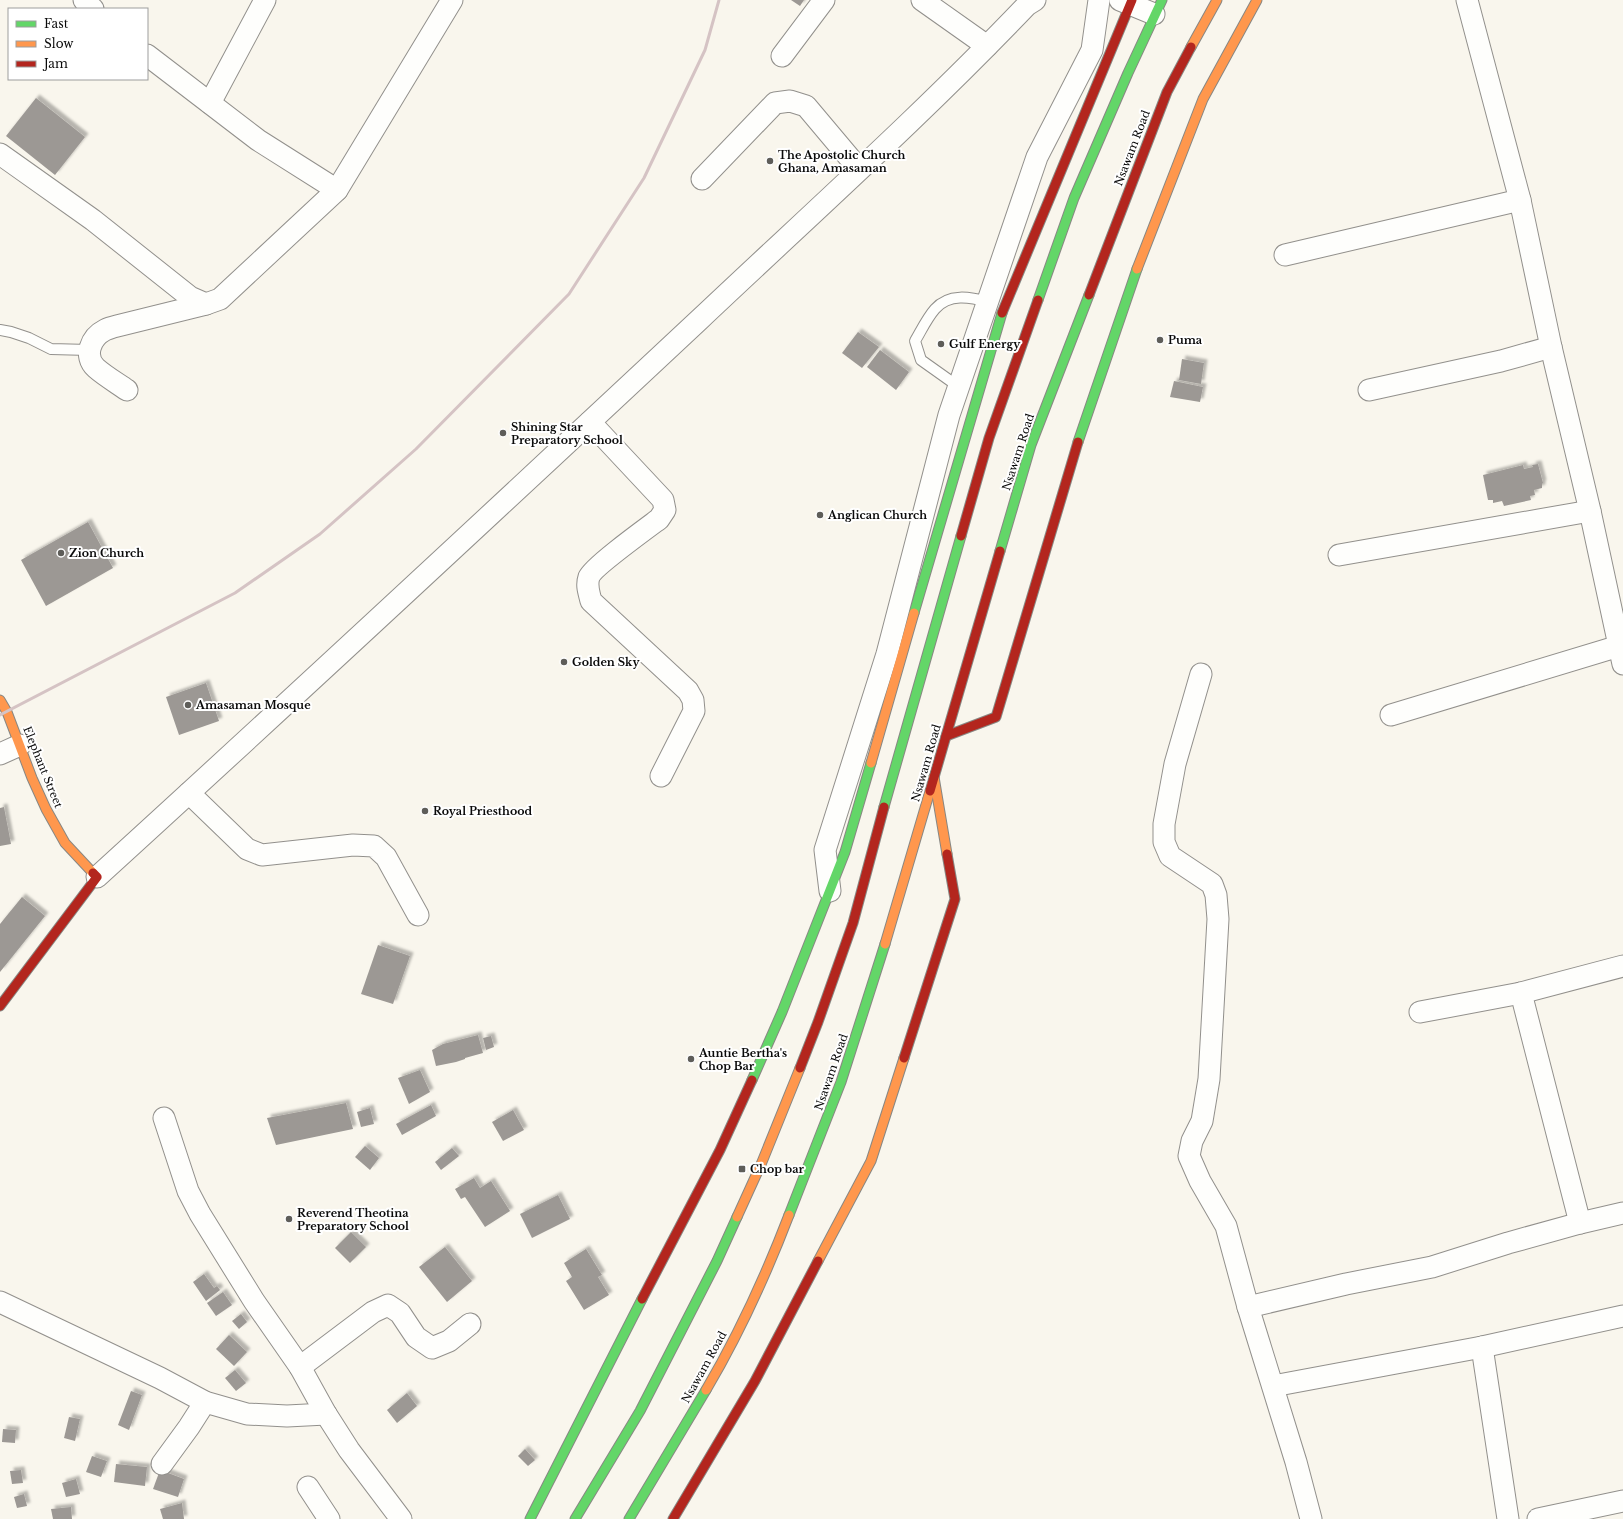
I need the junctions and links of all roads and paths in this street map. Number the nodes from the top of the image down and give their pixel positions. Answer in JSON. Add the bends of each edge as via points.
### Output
{"nodes":[{"id":1,"x":84,"y":0,"type":"edge"},
{"id":2,"x":265,"y":0,"type":"edge"},
{"id":3,"x":452,"y":0,"type":"edge"},
{"id":4,"x":824,"y":0,"type":"edge"},
{"id":5,"x":922,"y":0,"type":"edge"},
{"id":6,"x":1035,"y":0,"type":"edge"},
{"id":7,"x":1099,"y":0,"type":"edge"},
{"id":8,"x":1217,"y":0,"type":"edge"},
{"id":9,"x":1257,"y":0,"type":"edge"},
{"id":10,"x":1467,"y":0,"type":"edge"},
{"id":11,"x":1128,"y":1,"type":"edge"},
{"id":12,"x":1158,"y":7,"type":"edge"},
{"id":13,"x":93,"y":8,"type":"edge"},
{"id":14,"x":988,"y":46,"type":"junction"},
{"id":15,"x":148,"y":55,"type":"edge"},
{"id":16,"x":782,"y":56,"type":"dead end"},
{"id":17,"x":210,"y":103,"type":"junction"},
{"id":18,"x":0,"y":154,"type":"edge"},
{"id":19,"x":859,"y":169,"type":"junction"},
{"id":20,"x":702,"y":179,"type":"dead end"},
{"id":21,"x":337,"y":190,"type":"junction"},
{"id":22,"x":1520,"y":200,"type":"junction"},
{"id":23,"x":1285,"y":255,"type":"dead end"},
{"id":24,"x":988,"y":302,"type":"junction"},
{"id":25,"x":206,"y":304,"type":"junction"},
{"id":26,"x":0,"y":330,"type":"edge"},
{"id":27,"x":1551,"y":347,"type":"junction"},
{"id":28,"x":89,"y":350,"type":"junction"},
{"id":29,"x":959,"y":387,"type":"junction"},
{"id":30,"x":127,"y":390,"type":"dead end"},
{"id":31,"x":1369,"y":390,"type":"dead end"},
{"id":32,"x":590,"y":422,"type":"junction"},
{"id":33,"x":1590,"y":511,"type":"junction"},
{"id":34,"x":1339,"y":555,"type":"dead end"},
{"id":35,"x":1621,"y":655,"type":"edge"},
{"id":36,"x":1201,"y":674,"type":"dead end"},
{"id":37,"x":0,"y":700,"type":"edge"},
{"id":38,"x":1391,"y":715,"type":"dead end"},
{"id":39,"x":946,"y":736,"type":"junction"},
{"id":40,"x":20,"y":745,"type":"junction"},
{"id":41,"x":0,"y":754,"type":"edge"},
{"id":42,"x":661,"y":776,"type":"dead end"},
{"id":43,"x":934,"y":777,"type":"junction"},
{"id":44,"x":189,"y":793,"type":"junction"},
{"id":45,"x":97,"y":878,"type":"junction"},
{"id":46,"x":830,"y":891,"type":"junction"},
{"id":47,"x":418,"y":915,"type":"dead end"},
{"id":48,"x":1623,"y":966,"type":"edge"},
{"id":49,"x":1521,"y":993,"type":"junction"},
{"id":50,"x":0,"y":1006,"type":"edge"},
{"id":51,"x":1420,"y":1012,"type":"dead end"},
{"id":52,"x":164,"y":1118,"type":"dead end"},
{"id":53,"x":1623,"y":1213,"type":"edge"},
{"id":54,"x":1580,"y":1223,"type":"junction"},
{"id":55,"x":0,"y":1302,"type":"edge"},
{"id":56,"x":1248,"y":1307,"type":"junction"},
{"id":57,"x":1623,"y":1316,"type":"edge"},
{"id":58,"x":470,"y":1324,"type":"dead end"},
{"id":59,"x":1482,"y":1347,"type":"junction"},
{"id":60,"x":300,"y":1367,"type":"junction"},
{"id":61,"x":1273,"y":1386,"type":"junction"},
{"id":62,"x":205,"y":1402,"type":"junction"},
{"id":63,"x":326,"y":1414,"type":"junction"},
{"id":64,"x":162,"y":1464,"type":"dead end"},
{"id":65,"x":308,"y":1487,"type":"dead end"},
{"id":66,"x":1623,"y":1501,"type":"edge"},
{"id":67,"x":397,"y":1518,"type":"edge"},
{"id":68,"x":329,"y":1519,"type":"edge"},
{"id":69,"x":530,"y":1519,"type":"edge"},
{"id":70,"x":576,"y":1519,"type":"edge"},
{"id":71,"x":630,"y":1519,"type":"edge"},
{"id":72,"x":673,"y":1519,"type":"edge"},
{"id":73,"x":1311,"y":1519,"type":"edge"},
{"id":74,"x":1508,"y":1519,"type":"edge"},
{"id":75,"x":1538,"y":1519,"type":"edge"}],
"edges":[{"from":1,"to":13,"type":"street"},
{"from":2,"to":17,"type":"street"},
{"from":3,"to":21,"type":"street"},
{"from":4,"to":16,"type":"street"},
{"from":5,"to":14,"type":"street"},
{"from":6,"to":14,"type":"street","via":[[1027,5]]},
{"from":7,"to":24,"type":"street","via":[[1092,50],[1037,157]]},
{"from":8,"to":39,"type":"main road","name":"Nsawam Road","via":[[1167,92],[1031,445]]},
{"from":9,"to":39,"type":"main road","via":[[1203,98],[1140,261],[1071,462],[996,716]]},
{"from":10,"to":22,"type":"street"},
{"from":11,"to":12,"type":"street"},
{"from":11,"to":46,"type":"main road","via":[[1000,318],[845,852]]},
{"from":12,"to":70,"type":"main road","via":[[1074,198],[989,438],[853,923],[818,1022],[762,1162],[717,1261],[640,1411]]},
{"from":14,"to":19,"type":"street"},
{"from":15,"to":17,"type":"street"},
{"from":17,"to":21,"type":"street","via":[[258,140]]},
{"from":18,"to":25,"type":"street","via":[[93,220],[190,297]]},
{"from":19,"to":20,"type":"street","via":[[806,106],[790,101],[775,103]]},
{"from":19,"to":32,"type":"street"},
{"from":21,"to":25,"type":"street","via":[[220,299]]},
{"from":22,"to":23,"type":"street"},
{"from":22,"to":27,"type":"street"},
{"from":24,"to":29,"type":"street"},
{"from":24,"to":29,"type":"lane","via":[[971,297],[957,297],[945,301],[935,308],[915,341],[921,360]]},
{"from":25,"to":28,"type":"street","via":[[105,330],[97,336]]},
{"from":26,"to":28,"type":"lane","via":[[29,338],[51,349]]},
{"from":27,"to":31,"type":"street","via":[[1501,361]]},
{"from":27,"to":33,"type":"street"},
{"from":28,"to":30,"type":"street","via":[[89,358],[95,368]]},
{"from":29,"to":46,"type":"street","via":[[947,423],[887,654],[826,850]]},
{"from":32,"to":42,"type":"street","via":[[664,500],[665,510],[659,519],[599,565],[590,575],[587,586],[591,601],[688,691],[693,700],[694,711]]},
{"from":32,"to":44,"type":"street"},
{"from":33,"to":34,"type":"street"},
{"from":33,"to":35,"type":"street"},
{"from":35,"to":38,"type":"street"},
{"from":36,"to":56,"type":"street","via":[[1174,764],[1164,824],[1164,842],[1170,856],[1212,884],[1216,895],[1218,919],[1209,1079],[1202,1121],[1192,1141],[1189,1156],[1226,1226]]},
{"from":37,"to":40,"type":"main road","name":"Elephant Street","via":[[8,712]]},
{"from":39,"to":43,"type":"main road","name":"Nsawam Road"},
{"from":40,"to":41,"type":"street"},
{"from":40,"to":45,"type":"main road","name":"Elephant Street","via":[[46,809],[65,843]]},
{"from":43,"to":71,"type":"main road","name":"Nsawam Road","via":[[841,1082],[766,1274],[717,1372]]},
{"from":43,"to":72,"type":"main road","via":[[955,899],[871,1161],[754,1381]]},
{"from":44,"to":45,"type":"street"},
{"from":44,"to":47,"type":"street","via":[[247,850],[262,855],[353,845],[374,846],[386,857]]},
{"from":45,"to":50,"type":"main road"},
{"from":46,"to":69,"type":"main road","via":[[782,1012],[720,1150],[625,1330]]},
{"from":48,"to":49,"type":"street"},
{"from":49,"to":51,"type":"street"},
{"from":49,"to":54,"type":"street"},
{"from":52,"to":60,"type":"street","via":[[188,1191],[200,1214],[254,1301]]},
{"from":53,"to":54,"type":"street"},
{"from":54,"to":56,"type":"street","via":[[1432,1267]]},
{"from":55,"to":62,"type":"street"},
{"from":56,"to":61,"type":"street"},
{"from":57,"to":59,"type":"street"},
{"from":58,"to":60,"type":"street","via":[[449,1341],[432,1348],[416,1337],[400,1313],[388,1305],[373,1312]]},
{"from":59,"to":61,"type":"street"},
{"from":59,"to":74,"type":"street"},
{"from":60,"to":63,"type":"street"},
{"from":61,"to":73,"type":"street"},
{"from":62,"to":63,"type":"street","via":[[247,1414]]},
{"from":62,"to":64,"type":"street"},
{"from":63,"to":67,"type":"street"},
{"from":65,"to":68,"type":"street"},
{"from":66,"to":75,"type":"street"}]}
